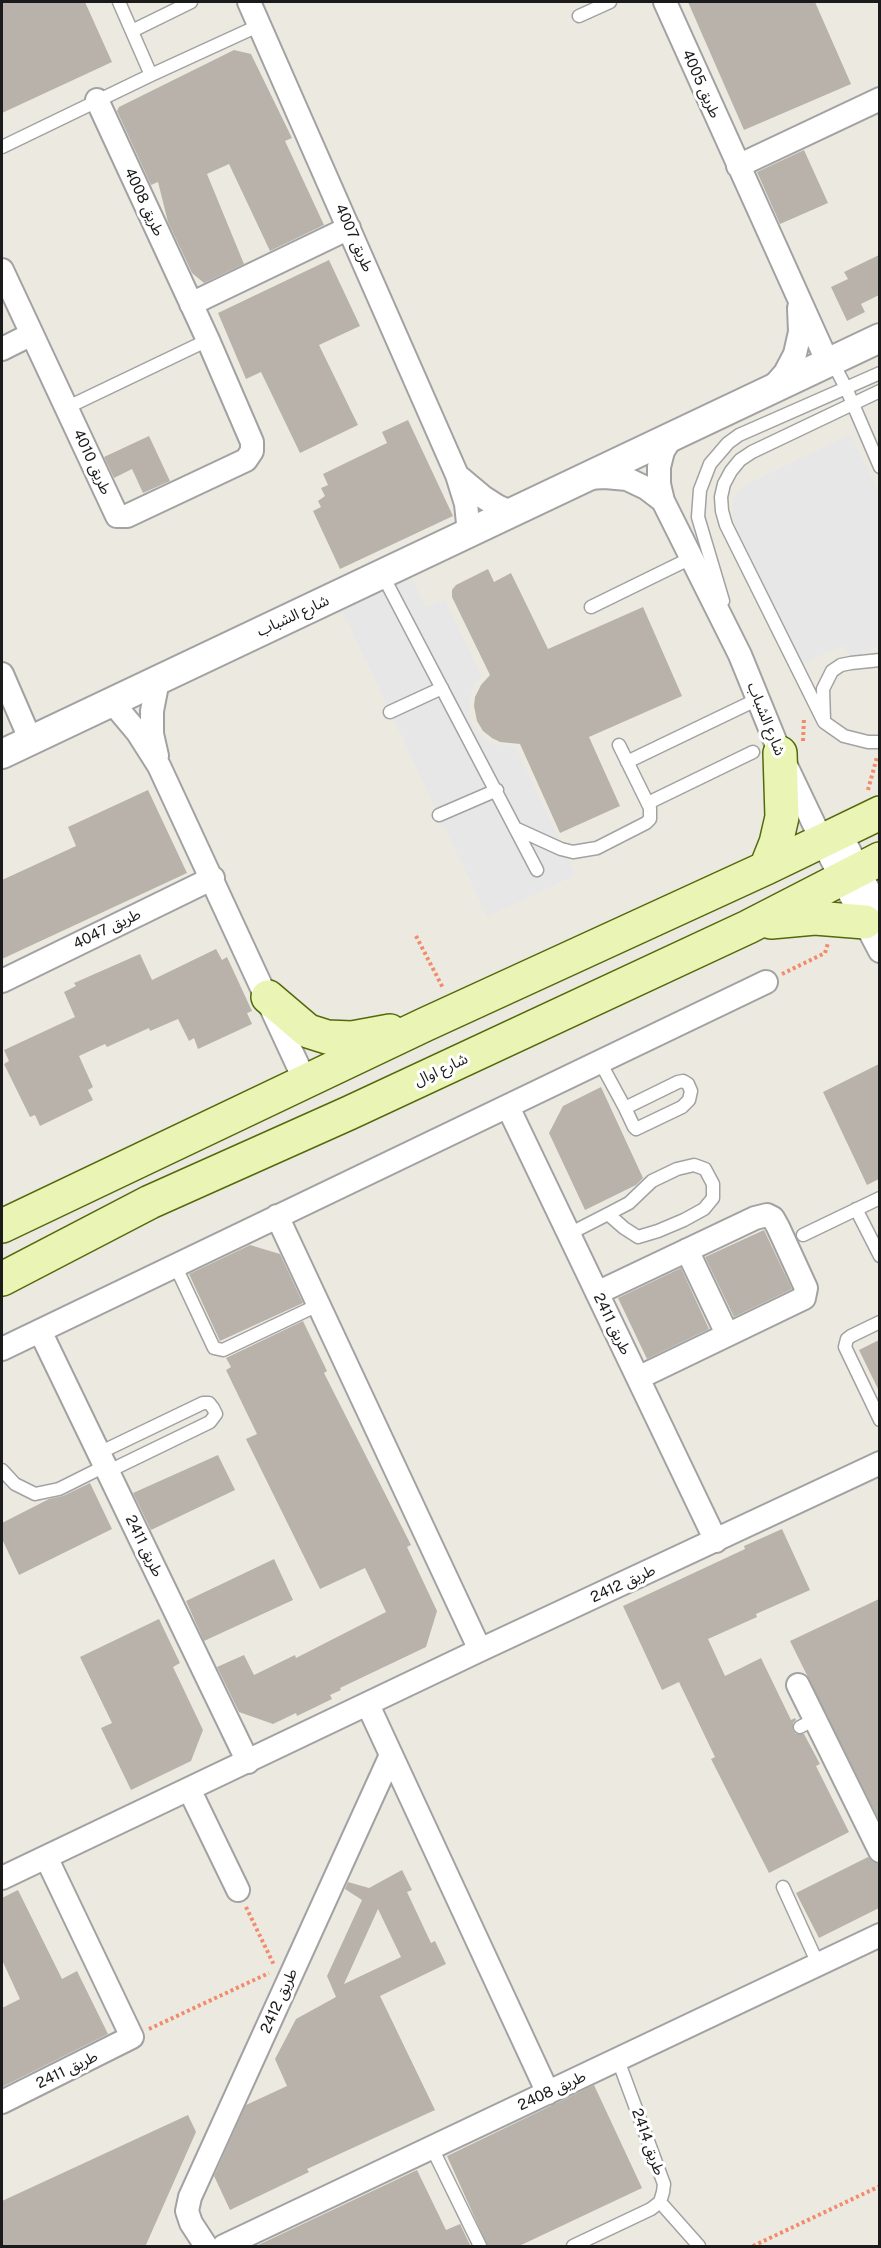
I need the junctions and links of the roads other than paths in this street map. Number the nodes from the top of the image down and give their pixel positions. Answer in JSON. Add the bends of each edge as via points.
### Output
{"nodes":[{"id":1,"x":119,"y":2,"type":"edge"},
{"id":2,"x":191,"y":2,"type":"edge"},
{"id":3,"x":249,"y":2,"type":"edge"},
{"id":4,"x":610,"y":2,"type":"edge"},
{"id":5,"x":665,"y":2,"type":"edge"},
{"id":6,"x":579,"y":16,"type":"dead end"},
{"id":7,"x":260,"y":25,"type":"junction"},
{"id":8,"x":132,"y":31,"type":"junction"},
{"id":9,"x":151,"y":75,"type":"junction"},
{"id":10,"x":879,"y":99,"type":"edge"},
{"id":11,"x":97,"y":100,"type":"junction"},
{"id":12,"x":2,"y":147,"type":"edge"},
{"id":13,"x":738,"y":166,"type":"junction"},
{"id":14,"x":349,"y":228,"type":"junction"},
{"id":15,"x":2,"y":270,"type":"edge"},
{"id":16,"x":795,"y":288,"type":"junction"},
{"id":17,"x":191,"y":304,"type":"junction"},
{"id":18,"x":32,"y":334,"type":"junction"},
{"id":19,"x":879,"y":338,"type":"edge"},
{"id":20,"x":208,"y":340,"type":"junction"},
{"id":21,"x":2,"y":348,"type":"edge"},
{"id":22,"x":830,"y":362,"type":"junction"},
{"id":23,"x":879,"y":373,"type":"edge"},
{"id":24,"x":846,"y":388,"type":"junction"},
{"id":25,"x":770,"y":390,"type":"junction"},
{"id":26,"x":879,"y":391,"type":"edge"},
{"id":27,"x":853,"y":404,"type":"junction"},
{"id":28,"x":66,"y":408,"type":"junction"},
{"id":29,"x":672,"y":437,"type":"junction"},
{"id":30,"x":252,"y":451,"type":"joint"},
{"id":31,"x":879,"y":467,"type":"edge"},
{"id":32,"x":457,"y":475,"type":"junction"},
{"id":33,"x":584,"y":478,"type":"junction"},
{"id":34,"x":663,"y":501,"type":"junction"},
{"id":35,"x":512,"y":513,"type":"junction"},
{"id":36,"x":469,"y":533,"type":"junction"},
{"id":37,"x":691,"y":558,"type":"junction"},
{"id":38,"x":382,"y":574,"type":"junction"},
{"id":39,"x":591,"y":607,"type":"dead end"},
{"id":40,"x":740,"y":655,"type":"junction"},
{"id":41,"x":879,"y":660,"type":"edge"},
{"id":42,"x":2,"y":674,"type":"edge"},
{"id":43,"x":158,"y":680,"type":"junction"},
{"id":44,"x":442,"y":688,"type":"junction"},
{"id":45,"x":758,"y":699,"type":"junction"},
{"id":46,"x":112,"y":702,"type":"junction"},
{"id":47,"x":390,"y":712,"type":"dead end"},
{"id":48,"x":824,"y":722,"type":"junction"},
{"id":49,"x":31,"y":741,"type":"junction"},
{"id":50,"x":879,"y":742,"type":"edge"},
{"id":51,"x":619,"y":745,"type":"dead end"},
{"id":52,"x":779,"y":750,"type":"junction"},
{"id":53,"x":2,"y":754,"type":"edge"},
{"id":54,"x":627,"y":762,"type":"junction"},
{"id":55,"x":159,"y":766,"type":"junction"},
{"id":56,"x":496,"y":790,"type":"junction"},
{"id":57,"x":648,"y":802,"type":"junction"},
{"id":58,"x":879,"y":813,"type":"edge"},
{"id":59,"x":439,"y":815,"type":"dead end"},
{"id":60,"x":517,"y":830,"type":"junction"},
{"id":61,"x":831,"y":837,"type":"junction"},
{"id":62,"x":766,"y":868,"type":"junction"},
{"id":63,"x":860,"y":869,"type":"edge"},
{"id":64,"x":537,"y":870,"type":"dead end"},
{"id":65,"x":213,"y":878,"type":"junction"},
{"id":66,"x":872,"y":917,"type":"edge"},
{"id":67,"x":748,"y":927,"type":"junction"},
{"id":68,"x":879,"y":951,"type":"edge"},
{"id":69,"x":2,"y":981,"type":"edge"},
{"id":70,"x":766,"y":982,"type":"dead end"},
{"id":71,"x":268,"y":997,"type":"junction"},
{"id":72,"x":424,"y":1025,"type":"junction"},
{"id":73,"x":600,"y":1062,"type":"junction"},
{"id":74,"x":306,"y":1083,"type":"junction"},
{"id":75,"x":508,"y":1107,"type":"junction"},
{"id":76,"x":625,"y":1108,"type":"junction"},
{"id":77,"x":879,"y":1198,"type":"edge"},
{"id":78,"x":150,"y":1202,"type":"junction"},
{"id":79,"x":856,"y":1209,"type":"junction"},
{"id":80,"x":608,"y":1214,"type":"junction"},
{"id":81,"x":278,"y":1216,"type":"junction"},
{"id":82,"x":2,"y":1226,"type":"edge"},
{"id":83,"x":569,"y":1234,"type":"junction"},
{"id":84,"x":803,"y":1235,"type":"dead end"},
{"id":85,"x":687,"y":1250,"type":"junction"},
{"id":86,"x":879,"y":1256,"type":"edge"},
{"id":87,"x":175,"y":1265,"type":"junction"},
{"id":88,"x":2,"y":1279,"type":"edge"},
{"id":89,"x":597,"y":1293,"type":"junction"},
{"id":90,"x":318,"y":1305,"type":"junction"},
{"id":91,"x":879,"y":1322,"type":"edge"},
{"id":92,"x":40,"y":1330,"type":"junction"},
{"id":93,"x":728,"y":1334,"type":"junction"},
{"id":94,"x":2,"y":1348,"type":"edge"},
{"id":95,"x":638,"y":1378,"type":"junction"},
{"id":96,"x":879,"y":1420,"type":"edge"},
{"id":97,"x":104,"y":1464,"type":"junction"},
{"id":98,"x":879,"y":1464,"type":"edge"},
{"id":99,"x":2,"y":1470,"type":"edge"},
{"id":100,"x":716,"y":1541,"type":"junction"},
{"id":101,"x":480,"y":1650,"type":"junction"},
{"id":102,"x":798,"y":1685,"type":"dead end"},
{"id":103,"x":368,"y":1705,"type":"junction"},
{"id":104,"x":391,"y":1755,"type":"junction"},
{"id":105,"x":248,"y":1762,"type":"junction"},
{"id":106,"x":189,"y":1790,"type":"junction"},
{"id":107,"x":879,"y":1851,"type":"edge"},
{"id":108,"x":46,"y":1857,"type":"junction"},
{"id":109,"x":4,"y":1869,"type":"edge"},
{"id":110,"x":783,"y":1887,"type":"dead end"},
{"id":111,"x":238,"y":1890,"type":"road end"},
{"id":112,"x":879,"y":1935,"type":"edge"},
{"id":113,"x":818,"y":1964,"type":"junction"},
{"id":114,"x":618,"y":2060,"type":"junction"},
{"id":115,"x":548,"y":2093,"type":"junction"},
{"id":116,"x":2,"y":2102,"type":"edge"},
{"id":117,"x":432,"y":2148,"type":"junction"},
{"id":118,"x":660,"y":2202,"type":"junction"},
{"id":119,"x":582,"y":2245,"type":"edge"},
{"id":120,"x":206,"y":2247,"type":"edge"},
{"id":121,"x":224,"y":2247,"type":"edge"},
{"id":122,"x":480,"y":2247,"type":"edge"},
{"id":123,"x":699,"y":2247,"type":"edge"}],
"edges":[{"from":1,"to":8,"type":"lane"},
{"from":2,"to":8,"type":"lane"},
{"from":3,"to":7,"type":"street","name":"طريق 4007"},
{"from":4,"to":6,"type":"lane"},
{"from":5,"to":13,"type":"street","name":"طريق 4005"},
{"from":7,"to":9,"type":"lane"},
{"from":7,"to":14,"type":"street","name":"طريق 4007"},
{"from":8,"to":9,"type":"lane"},
{"from":9,"to":11,"type":"lane"},
{"from":10,"to":13,"type":"street"},
{"from":11,"to":12,"type":"lane"},
{"from":11,"to":17,"type":"street","name":"طريق 4008"},
{"from":13,"to":16,"type":"street","name":"طريق 4005"},
{"from":14,"to":17,"type":"street"},
{"from":14,"to":32,"type":"street","name":"طريق 4007"},
{"from":15,"to":18,"type":"street","name":"طريق 4010"},
{"from":16,"to":22,"type":"street","name":"طريق 4005"},
{"from":16,"to":25,"type":"street","name":"طريق 4005","via":[[800,332],[795,354]]},
{"from":17,"to":20,"type":"street","name":"طريق 4008"},
{"from":18,"to":21,"type":"street"},
{"from":18,"to":28,"type":"street","name":"طريق 4010"},
{"from":19,"to":22,"type":"street","name":"شارع الشباب"},
{"from":20,"to":28,"type":"lane"},
{"from":20,"to":30,"type":"street","name":"طريق 4008","via":[[252,442]]},
{"from":22,"to":24,"type":"lane"},
{"from":22,"to":25,"type":"street","name":"شارع الشباب"},
{"from":23,"to":24,"type":"lane"},
{"from":24,"to":27,"type":"lane"},
{"from":24,"to":40,"type":"lane","via":[[739,435],[718,453],[704,477],[698,504],[700,524]]},
{"from":25,"to":29,"type":"street","name":"شارع الشباب"},
{"from":26,"to":27,"type":"lane"},
{"from":27,"to":31,"type":"lane"},
{"from":27,"to":48,"type":"lane","via":[[740,460],[724,484],[721,497],[726,525]]},
{"from":28,"to":30,"type":"street","name":"طريق 4010","via":[[117,516],[127,516],[246,460]]},
{"from":29,"to":33,"type":"street","name":"شارع الشباب"},
{"from":29,"to":34,"type":"street","name":"شارع الشباب","via":[[659,467]]},
{"from":32,"to":35,"type":"street","name":"طريق 4007","via":[[483,497]]},
{"from":32,"to":36,"type":"street","name":"طريق 4007"},
{"from":33,"to":34,"type":"street","name":"شارع الشباب","via":[[627,479]]},
{"from":33,"to":35,"type":"street","name":"شارع الشباب"},
{"from":34,"to":37,"type":"street","name":"شارع الشباب"},
{"from":35,"to":36,"type":"street","name":"شارع الشباب"},
{"from":36,"to":38,"type":"street","name":"شارع الشباب"},
{"from":37,"to":39,"type":"lane"},
{"from":37,"to":40,"type":"street","name":"شارع الشباب"},
{"from":38,"to":43,"type":"street","name":"شارع الشباب"},
{"from":38,"to":44,"type":"lane"},
{"from":40,"to":45,"type":"street","name":"شارع الشباب"},
{"from":41,"to":48,"type":"lane","via":[[841,665],[832,671],[823,689]]},
{"from":42,"to":49,"type":"street"},
{"from":43,"to":46,"type":"street","name":"شارع الشباب"},
{"from":43,"to":55,"type":"street","via":[[152,734]]},
{"from":44,"to":47,"type":"lane"},
{"from":44,"to":56,"type":"lane"},
{"from":45,"to":52,"type":"street","name":"شارع الشباب"},
{"from":45,"to":54,"type":"lane"},
{"from":46,"to":49,"type":"street","name":"شارع الشباب"},
{"from":46,"to":55,"type":"street"},
{"from":48,"to":50,"type":"lane","via":[[844,736]]},
{"from":49,"to":53,"type":"street","name":"شارع الشباب"},
{"from":51,"to":54,"type":"lane"},
{"from":52,"to":57,"type":"lane"},
{"from":52,"to":61,"type":"street","name":"شارع الشباب"},
{"from":52,"to":62,"type":"main road","via":[[782,817]]},
{"from":54,"to":57,"type":"lane"},
{"from":55,"to":65,"type":"street"},
{"from":56,"to":59,"type":"lane"},
{"from":56,"to":60,"type":"lane"},
{"from":57,"to":60,"type":"lane","via":[[651,813],[646,823],[586,851],[561,849]]},
{"from":58,"to":61,"type":"main road"},
{"from":60,"to":64,"type":"lane"},
{"from":61,"to":62,"type":"main road"},
{"from":61,"to":63,"type":"street","name":"شارع الشباب"},
{"from":62,"to":72,"type":"main road"},
{"from":63,"to":66,"type":"street","name":"شارع الشباب"},
{"from":63,"to":67,"type":"main road","name":"شارع اوال"},
{"from":65,"to":69,"type":"street","name":"طريق 4047"},
{"from":65,"to":71,"type":"street"},
{"from":66,"to":67,"type":"main road","via":[[804,918]]},
{"from":66,"to":68,"type":"street","name":"شارع الشباب"},
{"from":67,"to":78,"type":"main road","name":"شارع اوال"},
{"from":70,"to":73,"type":"street"},
{"from":71,"to":72,"type":"main road","via":[[308,1031],[327,1037],[352,1038]]},
{"from":71,"to":74,"type":"street"},
{"from":72,"to":74,"type":"main road"},
{"from":73,"to":75,"type":"street"},
{"from":73,"to":76,"type":"lane"},
{"from":74,"to":78,"type":"main road","via":[[286,1110],[170,1176]]},
{"from":74,"to":82,"type":"main road"},
{"from":75,"to":81,"type":"street"},
{"from":75,"to":83,"type":"street","name":"طريق 2411"},
{"from":76,"to":76,"type":"lane","via":[[678,1082],[688,1084],[691,1091],[682,1107],[636,1129]]},
{"from":77,"to":79,"type":"lane"},
{"from":78,"to":88,"type":"main road","name":"شارع اوال"},
{"from":79,"to":84,"type":"lane"},
{"from":79,"to":86,"type":"lane"},
{"from":80,"to":80,"type":"lane","via":[[629,1203],[652,1181],[677,1168],[694,1165],[705,1169],[713,1184],[713,1198],[704,1209],[638,1237]]},
{"from":80,"to":83,"type":"lane"},
{"from":81,"to":87,"type":"street"},
{"from":81,"to":90,"type":"street"},
{"from":83,"to":89,"type":"street","name":"طريق 2411"},
{"from":85,"to":89,"type":"street"},
{"from":85,"to":93,"type":"street"},
{"from":85,"to":93,"type":"street","via":[[761,1216],[773,1218],[778,1227],[806,1288],[804,1298]]},
{"from":87,"to":90,"type":"lane","via":[[214,1348],[223,1350]]},
{"from":87,"to":92,"type":"street"},
{"from":89,"to":95,"type":"street","name":"طريق 2411"},
{"from":90,"to":101,"type":"street"},
{"from":91,"to":96,"type":"lane","via":[[851,1336],[845,1347]]},
{"from":92,"to":94,"type":"street"},
{"from":92,"to":97,"type":"street","name":"طريق 2411"},
{"from":93,"to":95,"type":"street"},
{"from":95,"to":100,"type":"street","name":"طريق 2411"},
{"from":97,"to":97,"type":"lane","via":[[203,1403],[213,1407],[216,1414],[210,1422]]},
{"from":97,"to":99,"type":"lane","via":[[59,1489],[35,1494],[15,1484]]},
{"from":97,"to":105,"type":"street","name":"طريق 2411"},
{"from":98,"to":100,"type":"street","name":"طريق 2412"},
{"from":100,"to":101,"type":"street","name":"طريق 2412"},
{"from":101,"to":103,"type":"street","name":"طريق 2412"},
{"from":102,"to":107,"type":"street","via":[[807,1723]]},
{"from":103,"to":104,"type":"street"},
{"from":103,"to":105,"type":"street","name":"طريق 2412"},
{"from":104,"to":115,"type":"street"},
{"from":104,"to":120,"type":"street","name":"طريق 2412","via":[[190,2197],[190,2223]]},
{"from":105,"to":106,"type":"street","name":"طريق 2412"},
{"from":106,"to":108,"type":"street","name":"طريق 2412"},
{"from":106,"to":111,"type":"street"},
{"from":108,"to":109,"type":"street","name":"طريق 2412"},
{"from":108,"to":116,"type":"street","name":"طريق 2411","via":[[132,2037]]},
{"from":110,"to":113,"type":"lane"},
{"from":112,"to":113,"type":"street","name":"طريق 2408"},
{"from":113,"to":114,"type":"street","name":"طريق 2408"},
{"from":114,"to":115,"type":"street","name":"طريق 2408"},
{"from":114,"to":118,"type":"lane","name":"طريق 2414","via":[[664,2184]]},
{"from":115,"to":117,"type":"street","name":"طريق 2408"},
{"from":117,"to":121,"type":"street","name":"طريق 2408"},
{"from":117,"to":122,"type":"lane"},
{"from":118,"to":119,"type":"lane"},
{"from":118,"to":123,"type":"lane"}]}
